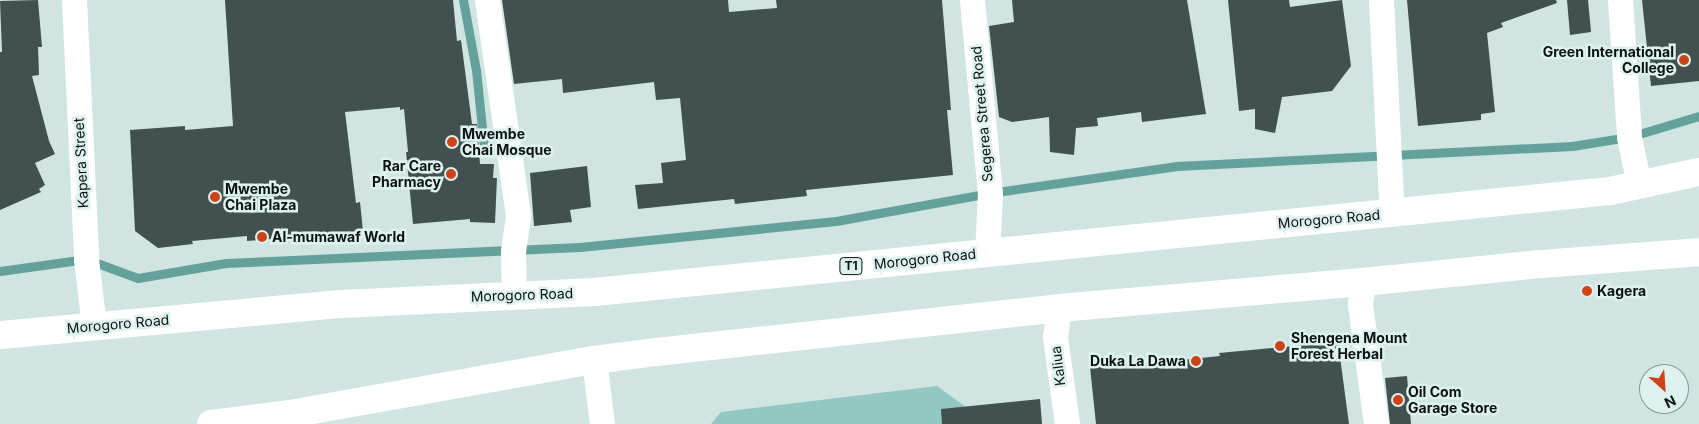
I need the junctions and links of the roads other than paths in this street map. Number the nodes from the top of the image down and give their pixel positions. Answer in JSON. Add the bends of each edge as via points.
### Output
{"nodes":[{"id":1,"x":74,"y":0,"type":"edge"},
{"id":2,"x":487,"y":0,"type":"edge"},
{"id":3,"x":972,"y":0,"type":"edge"},
{"id":4,"x":1381,"y":0,"type":"edge"},
{"id":5,"x":1620,"y":0,"type":"edge"},
{"id":6,"x":1699,"y":172,"type":"edge"},
{"id":7,"x":1639,"y":184,"type":"junction"},
{"id":8,"x":1392,"y":214,"type":"junction"},
{"id":9,"x":988,"y":240,"type":"junction"},
{"id":10,"x":1699,"y":252,"type":"edge"},
{"id":11,"x":1363,"y":282,"type":"junction"},
{"id":12,"x":514,"y":295,"type":"junction"},
{"id":13,"x":1059,"y":308,"type":"junction"},
{"id":14,"x":94,"y":326,"type":"junction"},
{"id":15,"x":0,"y":335,"type":"edge"},
{"id":16,"x":594,"y":360,"type":"junction"},
{"id":17,"x":211,"y":424,"type":"edge"},
{"id":18,"x":602,"y":424,"type":"edge"},
{"id":19,"x":1067,"y":424,"type":"edge"},
{"id":20,"x":1376,"y":424,"type":"edge"}],
"edges":[{"from":1,"to":14,"type":"street","name":"Kapera Street","via":[[86,259]]},
{"from":2,"to":12,"type":"street","via":[[518,216],[513,251]]},
{"from":3,"to":9,"type":"street","name":"Segerea Street Road","via":[[990,193]]},
{"from":4,"to":8,"type":"street"},
{"from":5,"to":7,"type":"street","via":[[1629,137]]},
{"from":6,"to":7,"type":"highway","name":"Morogoro Road","number":"T1"},
{"from":7,"to":8,"type":"highway","name":"Morogoro Road","number":"T1","via":[[1610,191]]},
{"from":8,"to":9,"type":"highway","name":"Morogoro Road","number":"T1"},
{"from":9,"to":12,"type":"highway","name":"Morogoro Road","number":"T1","via":[[595,292]]},
{"from":10,"to":11,"type":"highway"},
{"from":11,"to":13,"type":"highway"},
{"from":11,"to":20,"type":"street","via":[[1360,304]]},
{"from":12,"to":14,"type":"highway","name":"Morogoro Road","number":"T1","via":[[342,304]]},
{"from":13,"to":16,"type":"highway"},
{"from":13,"to":19,"type":"street","name":"Kaliua","via":[[1055,337]]},
{"from":14,"to":15,"type":"highway","name":"Morogoro Road","number":"T1"},
{"from":16,"to":17,"type":"highway","via":[[290,414]]},
{"from":16,"to":18,"type":"street"}]}
